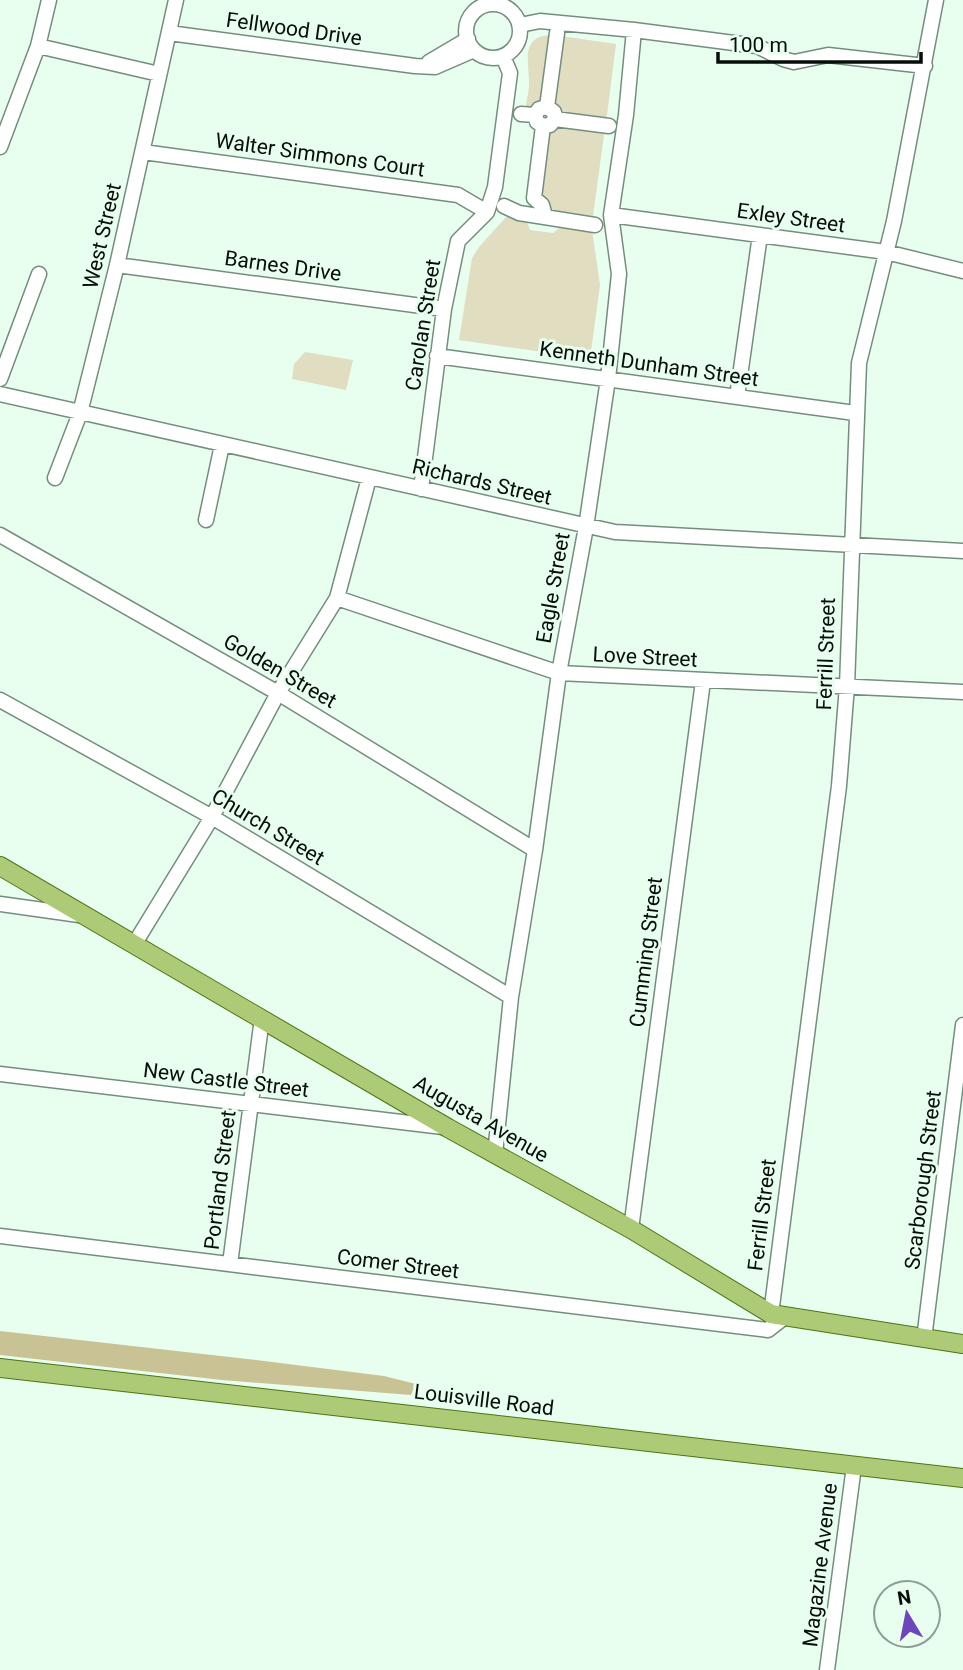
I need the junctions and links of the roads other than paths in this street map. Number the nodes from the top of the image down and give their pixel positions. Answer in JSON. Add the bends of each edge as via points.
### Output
{"nodes":[{"id":1,"x":49,"y":0,"type":"edge"},
{"id":2,"x":176,"y":0,"type":"edge"},
{"id":3,"x":936,"y":0,"type":"edge"},
{"id":4,"x":478,"y":4,"type":"edge"},
{"id":5,"x":520,"y":25,"type":"junction"},
{"id":6,"x":634,"y":30,"type":"junction"},
{"id":7,"x":169,"y":33,"type":"junction"},
{"id":8,"x":557,"y":33,"type":"dead end"},
{"id":9,"x":471,"y":45,"type":"junction"},
{"id":10,"x":38,"y":46,"type":"junction"},
{"id":11,"x":503,"y":56,"type":"junction"},
{"id":12,"x":925,"y":66,"type":"junction"},
{"id":13,"x":159,"y":74,"type":"junction"},
{"id":14,"x":540,"y":116,"type":"junction"},
{"id":15,"x":608,"y":126,"type":"dead end"},
{"id":16,"x":0,"y":147,"type":"edge"},
{"id":17,"x":143,"y":152,"type":"junction"},
{"id":18,"x":534,"y":198,"type":"junction"},
{"id":19,"x":505,"y":205,"type":"dead end"},
{"id":20,"x":487,"y":212,"type":"junction"},
{"id":21,"x":519,"y":213,"type":"junction"},
{"id":22,"x":611,"y":215,"type":"junction"},
{"id":23,"x":545,"y":216,"type":"junction"},
{"id":24,"x":595,"y":225,"type":"dead end"},
{"id":25,"x":760,"y":235,"type":"junction"},
{"id":26,"x":886,"y":252,"type":"junction"},
{"id":27,"x":117,"y":265,"type":"junction"},
{"id":28,"x":963,"y":271,"type":"edge"},
{"id":29,"x":39,"y":274,"type":"dead end"},
{"id":30,"x":443,"y":309,"type":"junction"},
{"id":31,"x":438,"y":356,"type":"junction"},
{"id":32,"x":0,"y":379,"type":"edge"},
{"id":33,"x":608,"y":379,"type":"junction"},
{"id":34,"x":0,"y":394,"type":"edge"},
{"id":35,"x":737,"y":397,"type":"junction"},
{"id":36,"x":80,"y":413,"type":"junction"},
{"id":37,"x":855,"y":413,"type":"junction"},
{"id":38,"x":222,"y":445,"type":"junction"},
{"id":39,"x":55,"y":478,"type":"dead end"},
{"id":40,"x":369,"y":478,"type":"junction"},
{"id":41,"x":421,"y":489,"type":"junction"},
{"id":42,"x":206,"y":520,"type":"dead end"},
{"id":43,"x":586,"y":527,"type":"junction"},
{"id":44,"x":0,"y":535,"type":"edge"},
{"id":45,"x":851,"y":544,"type":"junction"},
{"id":46,"x":963,"y":551,"type":"edge"},
{"id":47,"x":337,"y":598,"type":"junction"},
{"id":48,"x":559,"y":673,"type":"junction"},
{"id":49,"x":703,"y":681,"type":"junction"},
{"id":50,"x":847,"y":686,"type":"junction"},
{"id":51,"x":963,"y":692,"type":"edge"},
{"id":52,"x":278,"y":693,"type":"junction"},
{"id":53,"x":0,"y":701,"type":"edge"},
{"id":54,"x":212,"y":817,"type":"junction"},
{"id":55,"x":535,"y":850,"type":"junction"},
{"id":56,"x":0,"y":866,"type":"edge"},
{"id":57,"x":0,"y":904,"type":"edge"},
{"id":58,"x":84,"y":915,"type":"junction"},
{"id":59,"x":135,"y":943,"type":"junction"},
{"id":60,"x":510,"y":997,"type":"junction"},
{"id":61,"x":262,"y":1018,"type":"junction"},
{"id":62,"x":963,"y":1026,"type":"edge"},
{"id":63,"x":0,"y":1074,"type":"edge"},
{"id":64,"x":251,"y":1104,"type":"junction"},
{"id":65,"x":448,"y":1128,"type":"junction"},
{"id":66,"x":495,"y":1154,"type":"junction"},
{"id":67,"x":631,"y":1229,"type":"junction"},
{"id":68,"x":0,"y":1236,"type":"edge"},
{"id":69,"x":230,"y":1264,"type":"junction"},
{"id":70,"x":778,"y":1315,"type":"junction"},
{"id":71,"x":924,"y":1339,"type":"junction"},
{"id":72,"x":963,"y":1344,"type":"edge"},
{"id":73,"x":0,"y":1368,"type":"edge"},
{"id":74,"x":854,"y":1465,"type":"junction"},
{"id":75,"x":963,"y":1478,"type":"edge"},
{"id":76,"x":827,"y":1670,"type":"edge"}],
"edges":[{"from":1,"to":10,"type":"street"},
{"from":2,"to":7,"type":"street","name":"West Street"},
{"from":3,"to":12,"type":"street","name":"Ferrill Street"},
{"from":4,"to":5,"type":"street","via":[[505,6]]},
{"from":4,"to":9,"type":"street","via":[[468,21]]},
{"from":5,"to":6,"type":"street","via":[[540,21]]},
{"from":5,"to":11,"type":"street","via":[[517,44]]},
{"from":6,"to":12,"type":"street","via":[[757,46],[794,62],[828,55]]},
{"from":6,"to":22,"type":"street","name":"Eagle Street"},
{"from":7,"to":9,"type":"street","name":"Fellwood Drive","via":[[415,66]]},
{"from":7,"to":13,"type":"street","name":"West Street"},
{"from":8,"to":14,"type":"street"},
{"from":9,"to":11,"type":"street","via":[[488,57]]},
{"from":10,"to":13,"type":"street"},
{"from":10,"to":16,"type":"street"},
{"from":11,"to":20,"type":"street","name":"Carolan Street","via":[[510,73],[495,187]]},
{"from":12,"to":26,"type":"street","name":"Ferrill Street"},
{"from":13,"to":17,"type":"street","name":"West Street"},
{"from":14,"to":15,"type":"street"},
{"from":14,"to":18,"type":"street"},
{"from":17,"to":20,"type":"street","name":"Walter Simmons Court","via":[[458,195]]},
{"from":17,"to":27,"type":"street","name":"West Street"},
{"from":18,"to":21,"type":"street","via":[[523,203]]},
{"from":18,"to":23,"type":"street"},
{"from":19,"to":21,"type":"street"},
{"from":20,"to":30,"type":"street","name":"Carolan Street","via":[[458,241]]},
{"from":21,"to":23,"type":"street"},
{"from":22,"to":25,"type":"street","name":"Exley Street"},
{"from":22,"to":33,"type":"street","name":"Eagle Street","via":[[619,274]]},
{"from":23,"to":24,"type":"street"},
{"from":25,"to":26,"type":"street","name":"Exley Street"},
{"from":25,"to":35,"type":"street"},
{"from":26,"to":28,"type":"street","name":"Exley Street"},
{"from":26,"to":37,"type":"street","name":"Ferrill Street","via":[[859,363]]},
{"from":27,"to":30,"type":"street","name":"Barnes Drive"},
{"from":27,"to":36,"type":"street","name":"West Street"},
{"from":29,"to":32,"type":"street"},
{"from":30,"to":31,"type":"street","name":"Carolan Street"},
{"from":31,"to":33,"type":"street","name":"Kenneth Dunham Street"},
{"from":31,"to":41,"type":"street","name":"Carolan Street"},
{"from":33,"to":35,"type":"street","name":"Kenneth Dunham Street"},
{"from":33,"to":43,"type":"street","name":"Eagle Street"},
{"from":34,"to":36,"type":"street","name":"Richards Street"},
{"from":35,"to":37,"type":"street","name":"Kenneth Dunham Street"},
{"from":36,"to":38,"type":"street","name":"Richards Street"},
{"from":36,"to":39,"type":"street","name":"West Street"},
{"from":37,"to":45,"type":"street","name":"Ferrill Street"},
{"from":38,"to":40,"type":"street","name":"Richards Street"},
{"from":38,"to":42,"type":"street"},
{"from":40,"to":41,"type":"street","name":"Richards Street"},
{"from":40,"to":47,"type":"street"},
{"from":41,"to":43,"type":"street","name":"Richards Street"},
{"from":43,"to":45,"type":"street","name":"Richards Street"},
{"from":43,"to":48,"type":"street","name":"Eagle Street"},
{"from":44,"to":52,"type":"street","name":"Golden Street"},
{"from":45,"to":46,"type":"street","name":"Richards Street"},
{"from":45,"to":50,"type":"street","name":"Ferrill Street"},
{"from":47,"to":48,"type":"street","name":"Love Street"},
{"from":47,"to":52,"type":"street"},
{"from":48,"to":49,"type":"street","name":"Love Street"},
{"from":48,"to":55,"type":"street","name":"Eagle Street"},
{"from":49,"to":50,"type":"street","name":"Love Street"},
{"from":49,"to":67,"type":"street","name":"Cumming Street"},
{"from":50,"to":51,"type":"street","name":"Love Street"},
{"from":50,"to":70,"type":"street","name":"Ferrill Street"},
{"from":52,"to":54,"type":"street"},
{"from":52,"to":55,"type":"street","name":"Golden Street"},
{"from":53,"to":54,"type":"street","name":"Church Street"},
{"from":54,"to":59,"type":"street"},
{"from":54,"to":60,"type":"street","name":"Church Street"},
{"from":55,"to":60,"type":"street","name":"Eagle Street"},
{"from":56,"to":58,"type":"main road","name":"Augusta Avenue"},
{"from":57,"to":58,"type":"street"},
{"from":58,"to":59,"type":"main road","name":"Augusta Avenue"},
{"from":59,"to":61,"type":"main road","name":"Augusta Avenue"},
{"from":60,"to":66,"type":"street","name":"Eagle Street"},
{"from":61,"to":64,"type":"street","name":"Portland Street"},
{"from":61,"to":65,"type":"main road","name":"Augusta Avenue"},
{"from":62,"to":71,"type":"street","name":"Scarborough Street"},
{"from":63,"to":64,"type":"street","name":"New Castle Street"},
{"from":64,"to":65,"type":"street","name":"New Castle Street"},
{"from":64,"to":69,"type":"street","name":"Portland Street"},
{"from":65,"to":66,"type":"main road","name":"Augusta Avenue"},
{"from":66,"to":67,"type":"main road","name":"Augusta Avenue"},
{"from":67,"to":70,"type":"main road","name":"Augusta Avenue"},
{"from":68,"to":69,"type":"street","name":"Comer Street"},
{"from":69,"to":70,"type":"street","name":"Comer Street","via":[[768,1330]]},
{"from":70,"to":71,"type":"main road","name":"Augusta Avenue"},
{"from":71,"to":72,"type":"main road","name":"Augusta Avenue"},
{"from":73,"to":74,"type":"main road","name":"Louisville Road"},
{"from":74,"to":75,"type":"main road","name":"Louisville Road"},
{"from":74,"to":76,"type":"street","name":"Magazine Avenue"}]}
